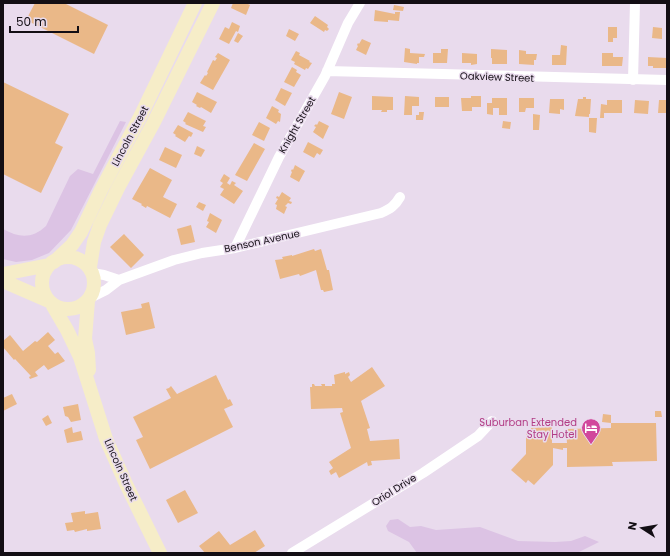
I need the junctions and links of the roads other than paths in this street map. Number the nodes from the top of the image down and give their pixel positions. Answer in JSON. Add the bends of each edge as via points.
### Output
{"nodes":[{"id":1,"x":195,"y":3,"type":"edge"},
{"id":2,"x":213,"y":3,"type":"edge"},
{"id":3,"x":360,"y":3,"type":"edge"},
{"id":4,"x":635,"y":3,"type":"edge"},
{"id":5,"x":327,"y":71,"type":"junction"},
{"id":6,"x":161,"y":75,"type":"junction"},
{"id":7,"x":633,"y":80,"type":"junction"},
{"id":8,"x":667,"y":80,"type":"edge"},
{"id":9,"x":175,"y":81,"type":"junction"},
{"id":10,"x":141,"y":115,"type":"junction"},
{"id":11,"x":154,"y":122,"type":"junction"},
{"id":12,"x":400,"y":197,"type":"dead end"},
{"id":13,"x":235,"y":248,"type":"junction"},
{"id":14,"x":52,"y":263,"type":"junction"},
{"id":15,"x":91,"y":270,"type":"junction"},
{"id":16,"x":3,"y":274,"type":"edge"},
{"id":17,"x":118,"y":280,"type":"junction"},
{"id":18,"x":3,"y":281,"type":"edge"},
{"id":19,"x":90,"y":299,"type":"junction"},
{"id":20,"x":51,"y":303,"type":"junction"},
{"id":21,"x":89,"y":384,"type":"junction"},
{"id":22,"x":492,"y":421,"type":"dead end"},
{"id":23,"x":160,"y":553,"type":"edge"},
{"id":24,"x":292,"y":553,"type":"edge"}],
"edges":[{"from":1,"to":6,"type":"main road","name":"Lincoln Street"},
{"from":2,"to":9,"type":"main road","name":"Lincoln Street"},
{"from":3,"to":5,"type":"street","name":"Knight Street","via":[[348,23]]},
{"from":4,"to":7,"type":"street"},
{"from":5,"to":7,"type":"street","name":"Oakview Street"},
{"from":5,"to":13,"type":"street","name":"Knight Street","via":[[279,157]]},
{"from":6,"to":9,"type":"main road"},
{"from":6,"to":10,"type":"main road","name":"Lincoln Street"},
{"from":7,"to":8,"type":"street","name":"Oakview Street"},
{"from":9,"to":11,"type":"main road","name":"Lincoln Street"},
{"from":10,"to":11,"type":"main road"},
{"from":10,"to":14,"type":"main road","name":"Lincoln Street","via":[[82,232]]},
{"from":11,"to":15,"type":"main road","name":"Lincoln Street","via":[[100,225],[94,242]]},
{"from":12,"to":13,"type":"street","name":"Benson Avenue","via":[[396,205],[381,213]]},
{"from":13,"to":17,"type":"street","name":"Benson Avenue","via":[[174,260]]},
{"from":14,"to":15,"type":"main road","via":[[60,258],[72,257],[83,261]]},
{"from":14,"to":16,"type":"main road"},
{"from":14,"to":20,"type":"main road","via":[[42,279],[43,291]]},
{"from":15,"to":17,"type":"street"},
{"from":15,"to":19,"type":"main road","via":[[94,288]]},
{"from":17,"to":19,"type":"street","name":"Benson Avenue"},
{"from":18,"to":20,"type":"main road"},
{"from":19,"to":20,"type":"main road","via":[[73,309]]},
{"from":19,"to":21,"type":"main road","name":"Lincoln Street","via":[[85,340]]},
{"from":20,"to":21,"type":"main road","name":"Lincoln Street","via":[[80,357]]},
{"from":21,"to":23,"type":"main road","name":"Lincoln Street","via":[[106,438]]},
{"from":22,"to":24,"type":"street","name":"Oriol Drive","via":[[478,436],[423,473]]}]}
